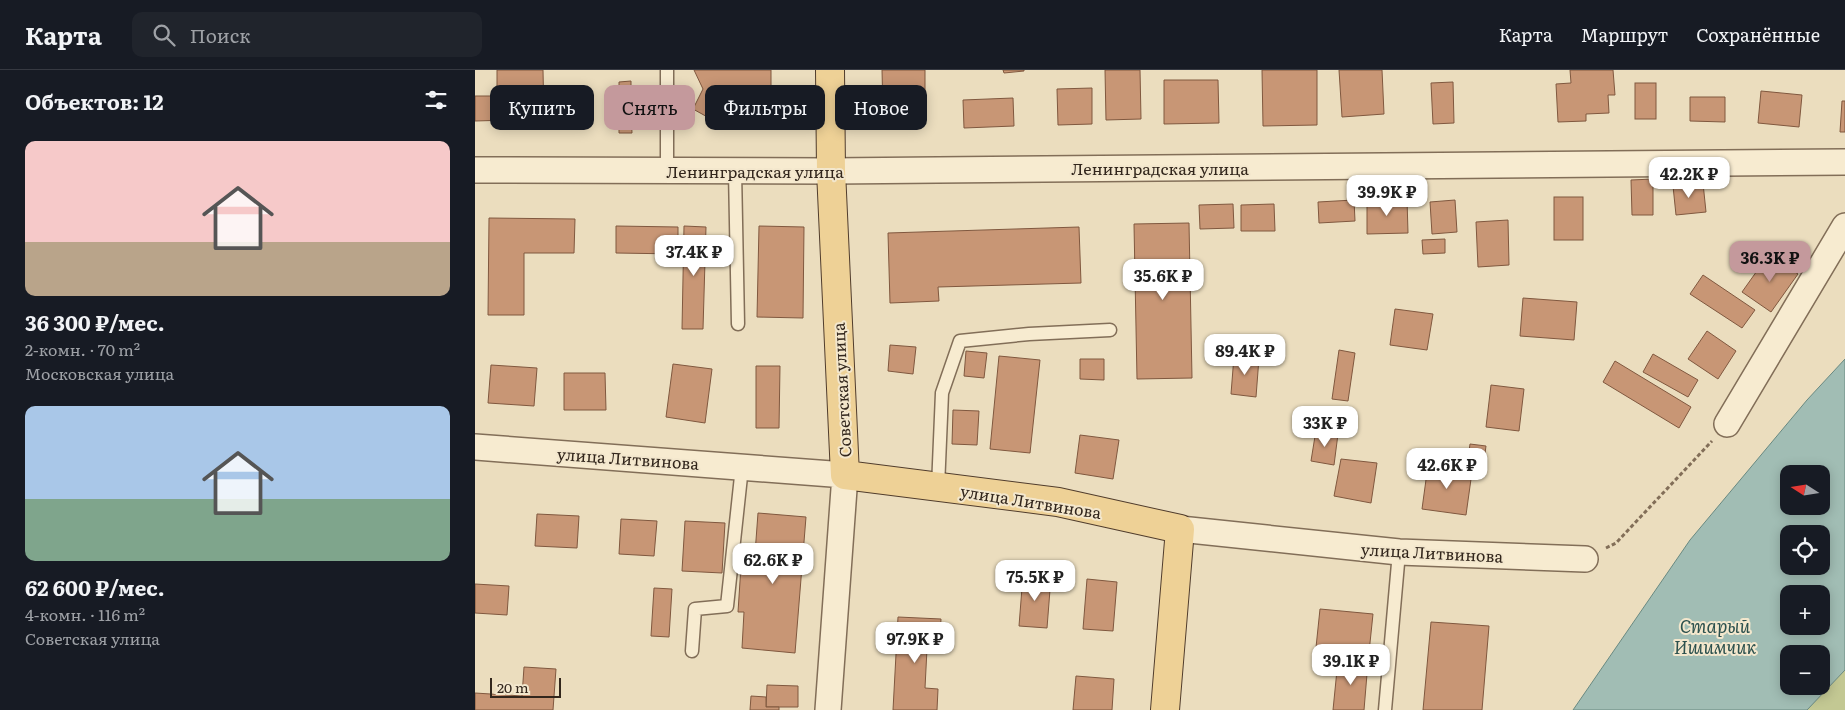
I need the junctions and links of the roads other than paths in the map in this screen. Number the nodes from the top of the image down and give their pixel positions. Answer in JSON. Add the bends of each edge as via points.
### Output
{"nodes":[{"id":1,"x":667,"y":70,"type":"edge"},
{"id":2,"x":830,"y":70,"type":"edge"},
{"id":3,"x":1845,"y":162,"type":"edge"},
{"id":4,"x":475,"y":170,"type":"edge"},
{"id":5,"x":667,"y":171,"type":"junction"},
{"id":6,"x":735,"y":171,"type":"junction"},
{"id":7,"x":831,"y":171,"type":"junction"},
{"id":8,"x":1845,"y":226,"type":"edge"},
{"id":9,"x":738,"y":324,"type":"dead end"},
{"id":10,"x":1110,"y":330,"type":"dead end"},
{"id":11,"x":1727,"y":424,"type":"road end"},
{"id":12,"x":475,"y":446,"type":"edge"},
{"id":13,"x":742,"y":467,"type":"junction"},
{"id":14,"x":845,"y":475,"type":"junction"},
{"id":15,"x":938,"y":487,"type":"junction"},
{"id":16,"x":1180,"y":529,"type":"junction"},
{"id":17,"x":1399,"y":552,"type":"junction"},
{"id":18,"x":1585,"y":559,"type":"road end"},
{"id":19,"x":692,"y":651,"type":"dead end"},
{"id":20,"x":828,"y":710,"type":"edge"},
{"id":21,"x":1165,"y":710,"type":"edge"},
{"id":22,"x":1385,"y":710,"type":"edge"}],
"edges":[{"from":1,"to":5,"type":"lane"},
{"from":2,"to":7,"type":"main road","name":"Советская улица"},
{"from":3,"to":7,"type":"street","name":"Ленинградская улица"},
{"from":4,"to":5,"type":"street","name":"Ленинградская улица"},
{"from":5,"to":6,"type":"street","name":"Ленинградская улица"},
{"from":6,"to":7,"type":"street","name":"Ленинградская улица"},
{"from":6,"to":9,"type":"lane"},
{"from":7,"to":14,"type":"main road","name":"Советская улица"},
{"from":8,"to":11,"type":"street"},
{"from":10,"to":15,"type":"lane","via":[[960,341],[943,393]]},
{"from":12,"to":13,"type":"street","name":"улица Литвинова"},
{"from":13,"to":14,"type":"street","name":"улица Литвинова"},
{"from":13,"to":19,"type":"lane","via":[[727,606],[695,609]]},
{"from":14,"to":15,"type":"main road","name":"улица Литвинова"},
{"from":14,"to":20,"type":"street","name":"Советская улица"},
{"from":15,"to":16,"type":"main road","name":"улица Литвинова","via":[[1058,502]]},
{"from":16,"to":17,"type":"street","name":"улица Литвинова"},
{"from":16,"to":21,"type":"main road"},
{"from":17,"to":18,"type":"street","name":"улица Литвинова"},
{"from":17,"to":22,"type":"lane"}]}
